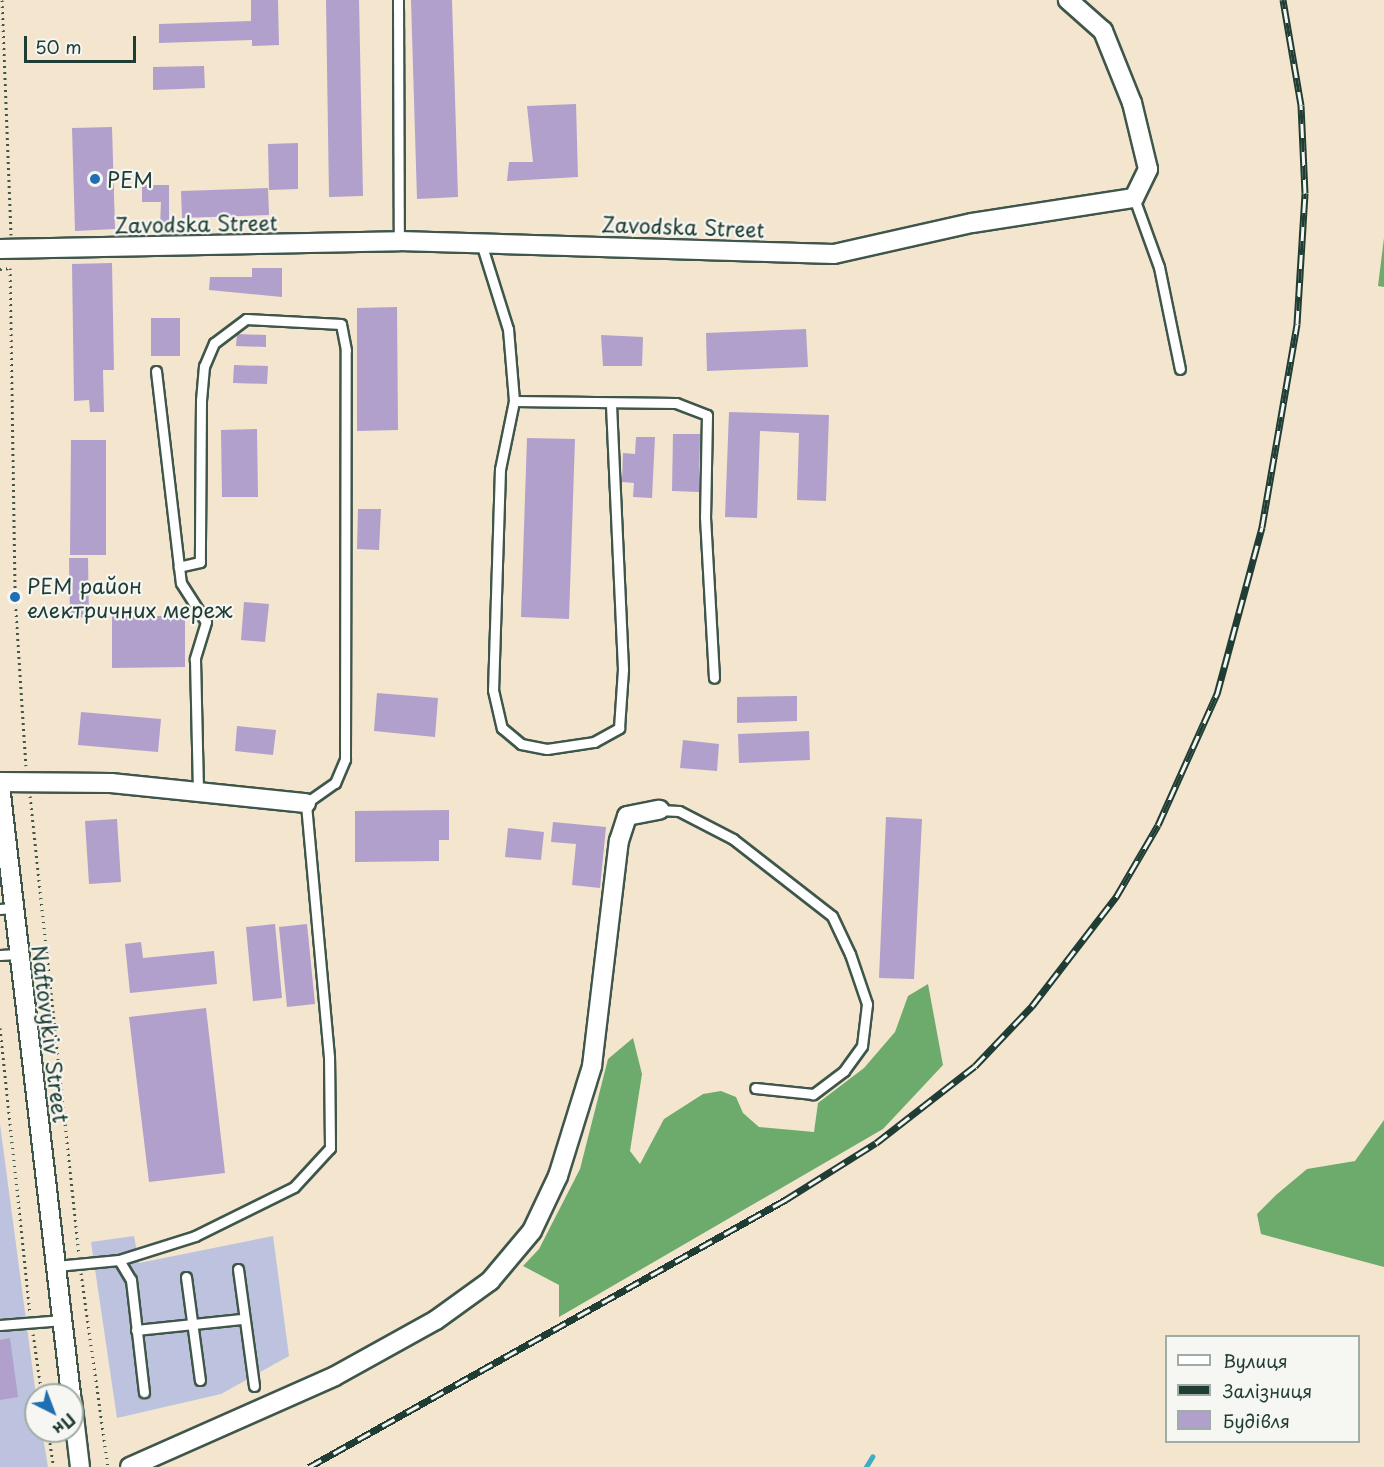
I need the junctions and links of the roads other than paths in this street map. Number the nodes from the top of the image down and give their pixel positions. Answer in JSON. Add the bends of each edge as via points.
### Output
{"nodes":[{"id":1,"x":398,"y":0,"type":"edge"},
{"id":2,"x":1068,"y":0,"type":"edge"},
{"id":3,"x":1134,"y":198,"type":"junction"},
{"id":4,"x":399,"y":241,"type":"junction"},
{"id":5,"x":481,"y":243,"type":"junction"},
{"id":6,"x":5,"y":250,"type":"edge"},
{"id":7,"x":1180,"y":369,"type":"dead end"},
{"id":8,"x":156,"y":371,"type":"dead end"},
{"id":9,"x":514,"y":401,"type":"junction"},
{"id":10,"x":610,"y":406,"type":"junction"},
{"id":11,"x":179,"y":567,"type":"junction"},
{"id":12,"x":714,"y":678,"type":"dead end"},
{"id":13,"x":0,"y":784,"type":"edge"},
{"id":14,"x":198,"y":792,"type":"junction"},
{"id":15,"x":306,"y":803,"type":"junction"},
{"id":16,"x":659,"y":810,"type":"joint"},
{"id":17,"x":6,"y":908,"type":"edge"},
{"id":18,"x":9,"y":954,"type":"edge"},
{"id":19,"x":755,"y":1088,"type":"dead end"},
{"id":20,"x":118,"y":1260,"type":"junction"},
{"id":21,"x":56,"y":1266,"type":"junction"},
{"id":22,"x":238,"y":1269,"type":"dead end"},
{"id":23,"x":186,"y":1277,"type":"dead end"},
{"id":24,"x":241,"y":1319,"type":"junction"},
{"id":25,"x":63,"y":1320,"type":"junction"},
{"id":26,"x":0,"y":1325,"type":"edge"},
{"id":27,"x":194,"y":1326,"type":"junction"},
{"id":28,"x":136,"y":1330,"type":"junction"},
{"id":29,"x":200,"y":1380,"type":"dead end"},
{"id":30,"x":70,"y":1383,"type":"edge"},
{"id":31,"x":254,"y":1386,"type":"dead end"},
{"id":32,"x":144,"y":1392,"type":"dead end"},
{"id":33,"x":77,"y":1443,"type":"edge"},
{"id":34,"x":80,"y":1467,"type":"edge"},
{"id":35,"x":130,"y":1467,"type":"edge"}],
"edges":[{"from":1,"to":4,"type":"lane"},
{"from":2,"to":3,"type":"street","via":[[1103,31],[1132,103],[1148,169]]},
{"from":3,"to":5,"type":"street","name":"Zavodska Street","via":[[972,223],[834,254]]},
{"from":3,"to":7,"type":"lane","via":[[1159,267]]},
{"from":4,"to":5,"type":"street","name":"Zavodska Street"},
{"from":4,"to":6,"type":"street","name":"Zavodska Street"},
{"from":5,"to":9,"type":"lane","via":[[508,328]]},
{"from":8,"to":11,"type":"lane"},
{"from":9,"to":10,"type":"lane"},
{"from":9,"to":10,"type":"lane","via":[[500,468],[495,711],[502,728],[522,744],[547,749],[594,742],[619,728],[623,669]]},
{"from":10,"to":12,"type":"lane","via":[[676,403],[707,415],[705,517]]},
{"from":11,"to":14,"type":"lane","via":[[181,583],[206,622],[195,659]]},
{"from":11,"to":15,"type":"lane","via":[[200,561],[201,400],[214,343],[246,319],[341,324],[346,350],[345,759],[335,783]]},
{"from":13,"to":14,"type":"street","via":[[111,783]]},
{"from":13,"to":17,"type":"street","name":"Naftovykiv Street"},
{"from":14,"to":15,"type":"street"},
{"from":15,"to":20,"type":"lane","via":[[329,1057],[330,1148],[294,1187],[195,1236]]},
{"from":16,"to":19,"type":"lane","via":[[679,812],[733,839],[832,916],[857,974],[867,1004],[862,1046],[844,1071],[813,1094]]},
{"from":16,"to":35,"type":"street","via":[[627,816],[619,841],[592,1066],[558,1176],[532,1231],[490,1281],[436,1320],[279,1403]]},
{"from":17,"to":18,"type":"street","name":"Naftovykiv Street"},
{"from":18,"to":21,"type":"street","name":"Naftovykiv Street"},
{"from":20,"to":21,"type":"lane"},
{"from":20,"to":28,"type":"lane","via":[[131,1280]]},
{"from":21,"to":25,"type":"street","name":"Naftovykiv Street"},
{"from":22,"to":24,"type":"lane"},
{"from":23,"to":27,"type":"lane"},
{"from":24,"to":27,"type":"lane"},
{"from":24,"to":31,"type":"lane"},
{"from":25,"to":26,"type":"lane"},
{"from":25,"to":30,"type":"street","name":"Naftovykiv Street"},
{"from":27,"to":28,"type":"lane"},
{"from":27,"to":29,"type":"lane"},
{"from":28,"to":32,"type":"lane"},
{"from":33,"to":34,"type":"street"}]}
